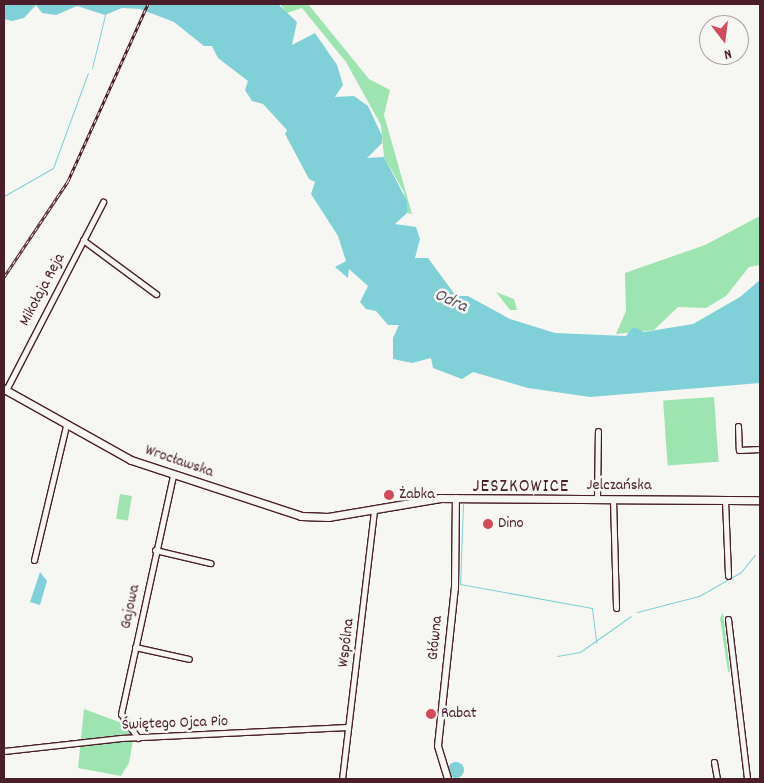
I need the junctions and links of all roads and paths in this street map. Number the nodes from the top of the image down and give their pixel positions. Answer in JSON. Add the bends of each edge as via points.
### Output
{"nodes":[{"id":1,"x":103,"y":202,"type":"dead end"},
{"id":2,"x":83,"y":240,"type":"junction"},
{"id":3,"x":156,"y":294,"type":"dead end"},
{"id":4,"x":5,"y":390,"type":"edge"},
{"id":5,"x":66,"y":426,"type":"junction"},
{"id":6,"x":738,"y":426,"type":"dead end"},
{"id":7,"x":598,"y":431,"type":"dead end"},
{"id":8,"x":760,"y":450,"type":"edge"},
{"id":9,"x":172,"y":475,"type":"junction"},
{"id":10,"x":456,"y":498,"type":"junction"},
{"id":11,"x":597,"y":499,"type":"junction"},
{"id":12,"x":613,"y":499,"type":"junction"},
{"id":13,"x":725,"y":500,"type":"junction"},
{"id":14,"x":760,"y":500,"type":"edge"},
{"id":15,"x":374,"y":508,"type":"junction"},
{"id":16,"x":360,"y":512,"type":"joint"},
{"id":17,"x":155,"y":550,"type":"junction"},
{"id":18,"x":34,"y":560,"type":"dead end"},
{"id":19,"x":210,"y":563,"type":"dead end"},
{"id":20,"x":728,"y":576,"type":"dead end"},
{"id":21,"x":616,"y":608,"type":"dead end"},
{"id":22,"x":728,"y":619,"type":"dead end"},
{"id":23,"x":135,"y":647,"type":"junction"},
{"id":24,"x":189,"y":659,"type":"dead end"},
{"id":25,"x":348,"y":727,"type":"junction"},
{"id":26,"x":138,"y":738,"type":"junction"},
{"id":27,"x":4,"y":751,"type":"edge"},
{"id":28,"x":714,"y":762,"type":"dead end"},
{"id":29,"x":342,"y":779,"type":"edge"},
{"id":30,"x":448,"y":779,"type":"edge"},
{"id":31,"x":717,"y":779,"type":"edge"},
{"id":32,"x":747,"y":779,"type":"edge"}],
"edges":[{"from":1,"to":2,"type":"street","name":"Mikołaja Reja"},
{"from":2,"to":3,"type":"street"},
{"from":2,"to":4,"type":"street","name":"Mikołaja Reja"},
{"from":4,"to":5,"type":"main road","name":"Wrocławska"},
{"from":5,"to":9,"type":"main road","name":"Wrocławska","via":[[131,460]]},
{"from":5,"to":18,"type":"street"},
{"from":6,"to":8,"type":"street","via":[[739,450]]},
{"from":7,"to":11,"type":"street"},
{"from":9,"to":16,"type":"main road","name":"Wrocławska","via":[[301,516]]},
{"from":9,"to":17,"type":"street","name":"Gajowa"},
{"from":10,"to":11,"type":"main road","name":"Jelczańska"},
{"from":10,"to":15,"type":"main road","name":"Jelczańska"},
{"from":10,"to":30,"type":"street","name":"Główna","via":[[455,588],[438,746]]},
{"from":11,"to":12,"type":"main road","name":"Jelczańska"},
{"from":12,"to":13,"type":"main road","name":"Jelczańska"},
{"from":12,"to":21,"type":"street"},
{"from":13,"to":14,"type":"main road","name":"Jelczańska"},
{"from":13,"to":20,"type":"street"},
{"from":15,"to":16,"type":"main road","name":"Jelczańska"},
{"from":15,"to":25,"type":"street","name":"Wspólna"},
{"from":17,"to":19,"type":"street"},
{"from":17,"to":23,"type":"street","name":"Gajowa"},
{"from":22,"to":32,"type":"street"},
{"from":23,"to":24,"type":"street"},
{"from":23,"to":26,"type":"street","name":"Gajowa","via":[[121,714]]},
{"from":25,"to":26,"type":"street","name":"Świętego Ojca Pio"},
{"from":25,"to":29,"type":"street","name":"Wspólna"},
{"from":26,"to":27,"type":"street","name":"Świętego Ojca Pio"},
{"from":28,"to":31,"type":"street"}]}
